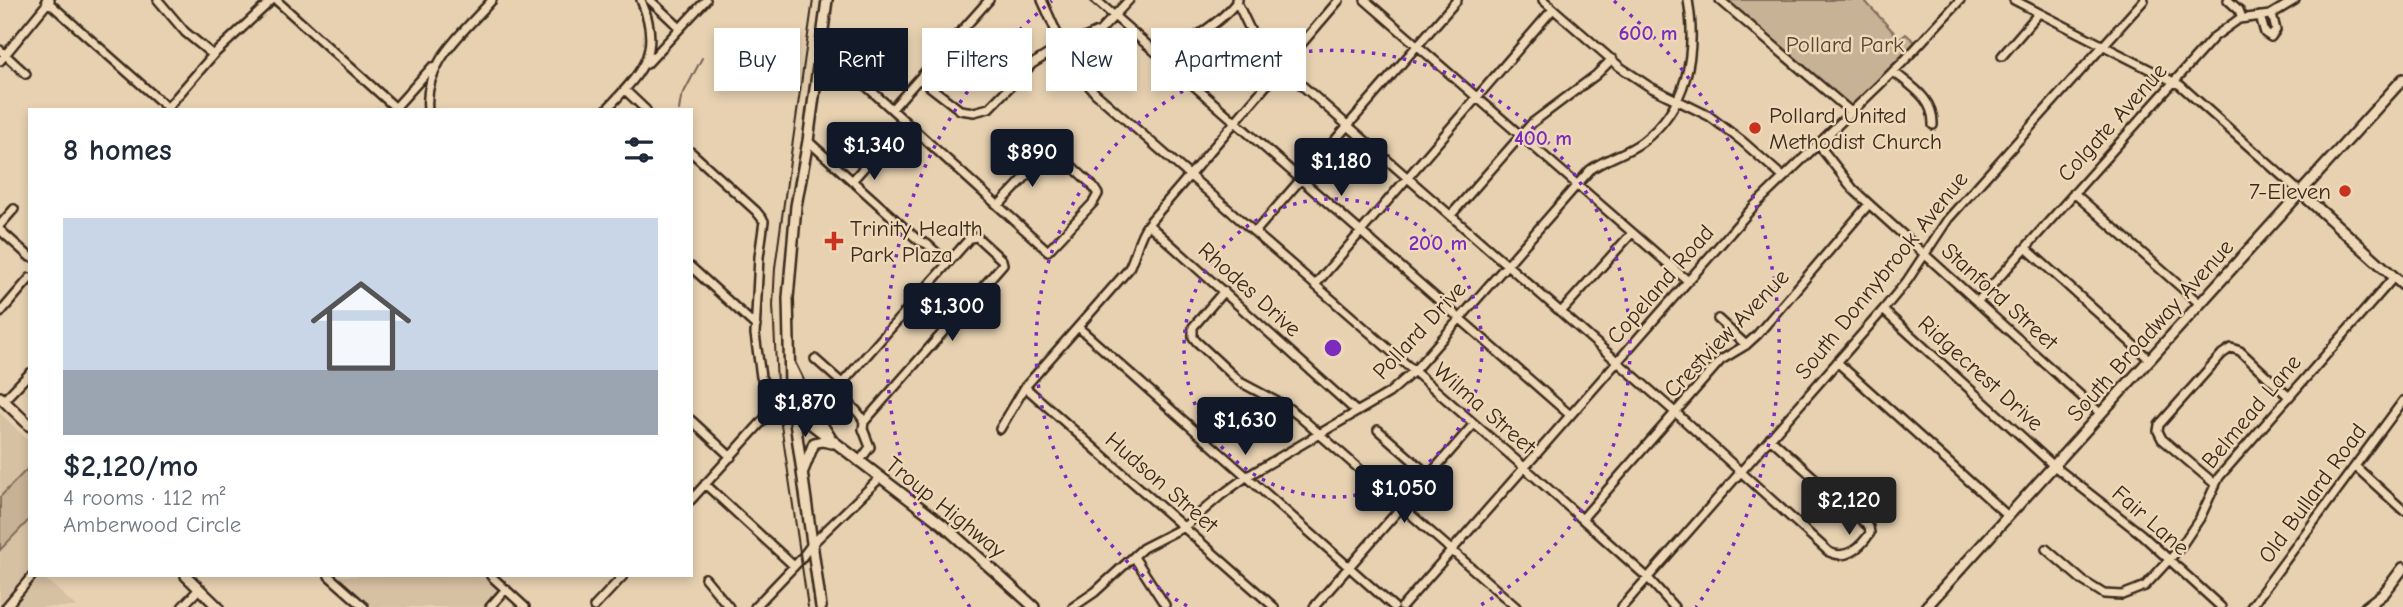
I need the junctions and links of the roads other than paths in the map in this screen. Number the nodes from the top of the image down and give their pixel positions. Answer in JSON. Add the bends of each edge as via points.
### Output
{"nodes":[{"id":1,"x":159,"y":0,"type":"edge"},
{"id":2,"x":274,"y":0,"type":"edge"},
{"id":3,"x":492,"y":0,"type":"edge"},
{"id":4,"x":641,"y":0,"type":"edge"},
{"id":5,"x":650,"y":0,"type":"edge"},
{"id":6,"x":706,"y":0,"type":"edge"},
{"id":7,"x":827,"y":0,"type":"edge"},
{"id":8,"x":989,"y":0,"type":"edge"},
{"id":9,"x":1042,"y":0,"type":"edge"},
{"id":10,"x":1096,"y":0,"type":"edge"},
{"id":11,"x":1129,"y":0,"type":"edge"},
{"id":12,"x":1237,"y":0,"type":"edge"},
{"id":13,"x":1339,"y":0,"type":"edge"},
{"id":14,"x":1365,"y":0,"type":"edge"},
{"id":15,"x":1457,"y":0,"type":"edge"},
{"id":16,"x":1543,"y":0,"type":"edge"},
{"id":17,"x":1688,"y":0,"type":"edge"},
{"id":18,"x":1720,"y":0,"type":"edge"},
{"id":19,"x":1960,"y":0,"type":"edge"},
{"id":20,"x":2014,"y":0,"type":"edge"},
{"id":21,"x":2144,"y":0,"type":"edge"},
{"id":22,"x":2228,"y":0,"type":"edge"},
{"id":23,"x":2295,"y":0,"type":"edge"},
{"id":24,"x":48,"y":1,"type":"edge"},
{"id":25,"x":1553,"y":9,"type":"junction"},
{"id":26,"x":2039,"y":13,"type":"junction"},
{"id":27,"x":2272,"y":14,"type":"junction"},
{"id":28,"x":1115,"y":16,"type":"junction"},
{"id":29,"x":2260,"y":16,"type":"junction"},
{"id":30,"x":2242,"y":18,"type":"junction"},
{"id":31,"x":680,"y":28,"type":"junction"},
{"id":32,"x":823,"y":28,"type":"edge"},
{"id":33,"x":1054,"y":28,"type":"edge"},
{"id":34,"x":1103,"y":28,"type":"edge"},
{"id":35,"x":1209,"y":28,"type":"edge"},
{"id":36,"x":1249,"y":28,"type":"edge"},
{"id":37,"x":1306,"y":39,"type":"edge"},
{"id":38,"x":2103,"y":45,"type":"junction"},
{"id":39,"x":1418,"y":46,"type":"junction"},
{"id":40,"x":1151,"y":47,"type":"edge"},
{"id":41,"x":2,"y":55,"type":"edge"},
{"id":42,"x":213,"y":55,"type":"junction"},
{"id":43,"x":442,"y":56,"type":"junction"},
{"id":44,"x":1046,"y":57,"type":"edge"},
{"id":45,"x":2002,"y":57,"type":"dead end"},
{"id":46,"x":1612,"y":59,"type":"junction"},
{"id":47,"x":642,"y":70,"type":"junction"},
{"id":48,"x":1894,"y":72,"type":"junction"},
{"id":49,"x":26,"y":74,"type":"dead end"},
{"id":50,"x":920,"y":79,"type":"junction"},
{"id":51,"x":2403,"y":79,"type":"edge"},
{"id":52,"x":2175,"y":82,"type":"junction"},
{"id":53,"x":625,"y":90,"type":"junction"},
{"id":54,"x":1306,"y":90,"type":"edge"},
{"id":55,"x":814,"y":91,"type":"edge"},
{"id":56,"x":872,"y":91,"type":"edge"},
{"id":57,"x":1093,"y":91,"type":"edge"},
{"id":58,"x":1201,"y":91,"type":"edge"},
{"id":59,"x":1261,"y":91,"type":"edge"},
{"id":60,"x":1477,"y":97,"type":"junction"},
{"id":61,"x":1677,"y":100,"type":"junction"},
{"id":62,"x":167,"y":108,"type":"edge"},
{"id":63,"x":169,"y":108,"type":"edge"},
{"id":64,"x":396,"y":108,"type":"edge"},
{"id":65,"x":398,"y":108,"type":"edge"},
{"id":66,"x":428,"y":108,"type":"edge"},
{"id":67,"x":608,"y":108,"type":"edge"},
{"id":68,"x":644,"y":108,"type":"edge"},
{"id":69,"x":892,"y":109,"type":"junction"},
{"id":70,"x":1851,"y":112,"type":"junction"},
{"id":71,"x":905,"y":121,"type":"junction"},
{"id":72,"x":1235,"y":122,"type":"junction"},
{"id":73,"x":1933,"y":125,"type":"dead end"},
{"id":74,"x":1348,"y":126,"type":"junction"},
{"id":75,"x":1520,"y":136,"type":"junction"},
{"id":76,"x":808,"y":141,"type":"junction"},
{"id":77,"x":1818,"y":144,"type":"junction"},
{"id":78,"x":693,"y":154,"type":"edge"},
{"id":79,"x":1190,"y":176,"type":"junction"},
{"id":80,"x":1783,"y":177,"type":"junction"},
{"id":81,"x":1407,"y":178,"type":"junction"},
{"id":82,"x":852,"y":181,"type":"junction"},
{"id":83,"x":1301,"y":181,"type":"junction"},
{"id":84,"x":1576,"y":184,"type":"junction"},
{"id":85,"x":2300,"y":192,"type":"junction"},
{"id":86,"x":2074,"y":193,"type":"junction"},
{"id":87,"x":1869,"y":204,"type":"junction"},
{"id":88,"x":999,"y":205,"type":"junction"},
{"id":89,"x":14,"y":209,"type":"dead end"},
{"id":90,"x":1451,"y":215,"type":"junction"},
{"id":91,"x":1148,"y":224,"type":"junction"},
{"id":92,"x":0,"y":225,"type":"edge"},
{"id":93,"x":0,"y":230,"type":"edge"},
{"id":94,"x":1255,"y":232,"type":"junction"},
{"id":95,"x":1360,"y":233,"type":"junction"},
{"id":96,"x":1632,"y":233,"type":"junction"},
{"id":97,"x":2026,"y":248,"type":"junction"},
{"id":98,"x":1924,"y":253,"type":"junction"},
{"id":99,"x":28,"y":255,"type":"edge"},
{"id":100,"x":948,"y":263,"type":"junction"},
{"id":101,"x":1506,"y":264,"type":"junction"},
{"id":102,"x":693,"y":269,"type":"edge"},
{"id":103,"x":2394,"y":277,"type":"junction"},
{"id":104,"x":28,"y":280,"type":"edge"},
{"id":105,"x":1688,"y":282,"type":"junction"},
{"id":106,"x":1315,"y":285,"type":"junction"},
{"id":107,"x":2403,"y":285,"type":"edge"},
{"id":108,"x":1224,"y":291,"type":"junction"},
{"id":109,"x":1978,"y":301,"type":"junction"},
{"id":110,"x":2199,"y":303,"type":"junction"},
{"id":111,"x":1883,"y":310,"type":"junction"},
{"id":112,"x":1561,"y":312,"type":"junction"},
{"id":113,"x":0,"y":313,"type":"edge"},
{"id":114,"x":1459,"y":317,"type":"junction"},
{"id":115,"x":1718,"y":319,"type":"dead end"},
{"id":116,"x":756,"y":326,"type":"junction"},
{"id":117,"x":1078,"y":327,"type":"junction"},
{"id":118,"x":1746,"y":345,"type":"junction"},
{"id":119,"x":815,"y":359,"type":"dead end"},
{"id":120,"x":2149,"y":359,"type":"junction"},
{"id":121,"x":789,"y":361,"type":"junction"},
{"id":122,"x":1617,"y":362,"type":"junction"},
{"id":123,"x":1837,"y":362,"type":"junction"},
{"id":124,"x":1414,"y":371,"type":"junction"},
{"id":125,"x":28,"y":375,"type":"edge"},
{"id":126,"x":842,"y":383,"type":"junction"},
{"id":127,"x":1025,"y":387,"type":"junction"},
{"id":128,"x":2288,"y":396,"type":"junction"},
{"id":129,"x":2,"y":399,"type":"edge"},
{"id":130,"x":2403,"y":401,"type":"edge"},
{"id":131,"x":777,"y":405,"type":"junction"},
{"id":132,"x":794,"y":411,"type":"junction"},
{"id":133,"x":1357,"y":412,"type":"junction"},
{"id":134,"x":1676,"y":413,"type":"junction"},
{"id":135,"x":2101,"y":414,"type":"junction"},
{"id":136,"x":1570,"y":415,"type":"junction"},
{"id":137,"x":693,"y":422,"type":"edge"},
{"id":138,"x":864,"y":422,"type":"junction"},
{"id":139,"x":28,"y":424,"type":"edge"},
{"id":140,"x":1474,"y":424,"type":"junction"},
{"id":141,"x":1000,"y":429,"type":"dead end"},
{"id":142,"x":1378,"y":430,"type":"dead end"},
{"id":143,"x":1318,"y":435,"type":"junction"},
{"id":144,"x":1770,"y":438,"type":"junction"},
{"id":145,"x":835,"y":444,"type":"junction"},
{"id":146,"x":731,"y":457,"type":"junction"},
{"id":147,"x":859,"y":463,"type":"junction"},
{"id":148,"x":2054,"y":466,"type":"junction"},
{"id":149,"x":2355,"y":466,"type":"junction"},
{"id":150,"x":1525,"y":468,"type":"junction"},
{"id":151,"x":1740,"y":471,"type":"junction"},
{"id":152,"x":802,"y":472,"type":"junction"},
{"id":153,"x":1429,"y":475,"type":"junction"},
{"id":154,"x":1246,"y":477,"type":"junction"},
{"id":155,"x":880,"y":478,"type":"junction"},
{"id":156,"x":705,"y":484,"type":"junction"},
{"id":157,"x":2215,"y":484,"type":"junction"},
{"id":158,"x":693,"y":498,"type":"edge"},
{"id":159,"x":1402,"y":506,"type":"junction"},
{"id":160,"x":2403,"y":510,"type":"edge"},
{"id":161,"x":2008,"y":516,"type":"junction"},
{"id":162,"x":1582,"y":519,"type":"junction"},
{"id":163,"x":1184,"y":527,"type":"junction"},
{"id":164,"x":812,"y":544,"type":"junction"},
{"id":165,"x":2046,"y":549,"type":"dead end"},
{"id":166,"x":1451,"y":551,"type":"junction"},
{"id":167,"x":1134,"y":557,"type":"junction"},
{"id":168,"x":2169,"y":561,"type":"junction"},
{"id":169,"x":794,"y":566,"type":"junction"},
{"id":170,"x":1349,"y":567,"type":"junction"},
{"id":171,"x":2403,"y":568,"type":"edge"},
{"id":172,"x":31,"y":577,"type":"edge"},
{"id":173,"x":187,"y":577,"type":"edge"},
{"id":174,"x":330,"y":577,"type":"edge"},
{"id":175,"x":492,"y":577,"type":"edge"},
{"id":176,"x":618,"y":577,"type":"edge"},
{"id":177,"x":705,"y":578,"type":"dead end"},
{"id":178,"x":1648,"y":578,"type":"junction"},
{"id":179,"x":199,"y":589,"type":"junction"},
{"id":180,"x":506,"y":589,"type":"junction"},
{"id":181,"x":1165,"y":605,"type":"dead end"},
{"id":182,"x":6,"y":607,"type":"edge"},
{"id":183,"x":182,"y":607,"type":"edge"},
{"id":184,"x":218,"y":607,"type":"edge"},
{"id":185,"x":364,"y":607,"type":"edge"},
{"id":186,"x":490,"y":607,"type":"edge"},
{"id":187,"x":525,"y":607,"type":"edge"},
{"id":188,"x":594,"y":607,"type":"edge"},
{"id":189,"x":729,"y":607,"type":"edge"},
{"id":190,"x":755,"y":607,"type":"edge"},
{"id":191,"x":821,"y":607,"type":"edge"},
{"id":192,"x":1034,"y":607,"type":"edge"},
{"id":193,"x":1073,"y":607,"type":"edge"},
{"id":194,"x":1274,"y":607,"type":"edge"},
{"id":195,"x":1314,"y":607,"type":"edge"},
{"id":196,"x":1394,"y":607,"type":"edge"},
{"id":197,"x":1402,"y":607,"type":"edge"},
{"id":198,"x":1516,"y":607,"type":"edge"},
{"id":199,"x":1622,"y":607,"type":"edge"},
{"id":200,"x":1674,"y":607,"type":"edge"},
{"id":201,"x":1926,"y":607,"type":"edge"},
{"id":202,"x":2221,"y":607,"type":"edge"},
{"id":203,"x":2251,"y":607,"type":"edge"},
{"id":204,"x":2366,"y":607,"type":"edge"}],
"edges":[{"from":1,"to":42,"type":"street","via":[[185,32]]},
{"from":2,"to":42,"type":"street"},
{"from":2,"to":64,"type":"street"},
{"from":3,"to":43,"type":"street"},
{"from":4,"to":47,"type":"street","via":[[650,35]]},
{"from":5,"to":31,"type":"street"},
{"from":6,"to":31,"type":"street"},
{"from":7,"to":32,"type":"main road"},
{"from":8,"to":50,"type":"street"},
{"from":9,"to":33,"type":"street","name":"Wilma Street"},
{"from":10,"to":28,"type":"street"},
{"from":11,"to":28,"type":"street"},
{"from":12,"to":35,"type":"street"},
{"from":12,"to":36,"type":"street"},
{"from":13,"to":37,"type":"street"},
{"from":14,"to":39,"type":"street"},
{"from":15,"to":39,"type":"street"},
{"from":16,"to":25,"type":"street"},
{"from":17,"to":61,"type":"street","name":"Pollard Drive","via":[[1692,50]]},
{"from":18,"to":70,"type":"street"},
{"from":19,"to":48,"type":"street","name":"Copeland Road"},
{"from":20,"to":26,"type":"street"},
{"from":21,"to":38,"type":"street","name":"South Donnybrook Avenue"},
{"from":22,"to":30,"type":"street"},
{"from":23,"to":27,"type":"street","name":"Colgate Avenue"},
{"from":24,"to":41,"type":"street"},
{"from":24,"to":62,"type":"street"},
{"from":25,"to":46,"type":"street"},
{"from":25,"to":60,"type":"street"},
{"from":26,"to":38,"type":"street"},
{"from":26,"to":45,"type":"street"},
{"from":27,"to":29,"type":"street","name":"Colgate Avenue"},
{"from":27,"to":29,"type":"street","via":[[2276,32],[2271,37]]},
{"from":28,"to":34,"type":"street"},
{"from":28,"to":40,"type":"street"},
{"from":29,"to":30,"type":"street","name":"Colgate Avenue"},
{"from":30,"to":52,"type":"street","name":"Colgate Avenue","via":[[2214,37]]},
{"from":31,"to":47,"type":"street"},
{"from":38,"to":52,"type":"street"},
{"from":38,"to":98,"type":"street","name":"South Donnybrook Avenue","via":[[1948,219]]},
{"from":39,"to":60,"type":"street"},
{"from":39,"to":74,"type":"street"},
{"from":41,"to":49,"type":"street"},
{"from":42,"to":63,"type":"street"},
{"from":43,"to":65,"type":"street"},
{"from":43,"to":66,"type":"street","via":[[430,81]]},
{"from":44,"to":50,"type":"street","via":[[1018,76],[989,108],[974,112],[953,106]]},
{"from":46,"to":61,"type":"street"},
{"from":46,"to":75,"type":"street"},
{"from":47,"to":53,"type":"street"},
{"from":48,"to":70,"type":"street","name":"Copeland Road"},
{"from":48,"to":73,"type":"street","via":[[1928,102]]},
{"from":50,"to":69,"type":"street"},
{"from":51,"to":85,"type":"main road","name":"South Broadway Avenue"},
{"from":52,"to":85,"type":"street"},
{"from":52,"to":86,"type":"street","name":"Colgate Avenue"},
{"from":53,"to":67,"type":"street"},
{"from":53,"to":68,"type":"street"},
{"from":54,"to":74,"type":"street"},
{"from":55,"to":76,"type":"main road"},
{"from":56,"to":69,"type":"street"},
{"from":57,"to":79,"type":"street","name":"Wilma Street"},
{"from":58,"to":72,"type":"street"},
{"from":59,"to":72,"type":"street"},
{"from":60,"to":75,"type":"street"},
{"from":60,"to":81,"type":"street"},
{"from":61,"to":80,"type":"street","via":[[1722,125]]},
{"from":61,"to":84,"type":"street","name":"Pollard Drive","via":[[1642,142],[1604,160]]},
{"from":69,"to":71,"type":"street"},
{"from":70,"to":77,"type":"street","name":"Copeland Road"},
{"from":71,"to":82,"type":"street"},
{"from":71,"to":88,"type":"street"},
{"from":72,"to":79,"type":"street"},
{"from":72,"to":83,"type":"street"},
{"from":74,"to":81,"type":"street"},
{"from":74,"to":83,"type":"street"},
{"from":75,"to":84,"type":"street"},
{"from":75,"to":90,"type":"street"},
{"from":76,"to":82,"type":"street"},
{"from":76,"to":121,"type":"main road","via":[[789,270]]},
{"from":77,"to":80,"type":"street","name":"Copeland Road"},
{"from":77,"to":87,"type":"street","name":"Stanford Street"},
{"from":78,"to":116,"type":"street","via":[[764,221]]},
{"from":79,"to":91,"type":"street"},
{"from":79,"to":94,"type":"street","name":"Wilma Street"},
{"from":80,"to":105,"type":"street","name":"Copeland Road"},
{"from":81,"to":90,"type":"street"},
{"from":81,"to":95,"type":"street"},
{"from":82,"to":100,"type":"street"},
{"from":83,"to":94,"type":"street"},
{"from":83,"to":95,"type":"street"},
{"from":84,"to":96,"type":"street"},
{"from":84,"to":101,"type":"street","name":"Pollard Drive"},
{"from":85,"to":103,"type":"main road"},
{"from":85,"to":110,"type":"main road","name":"South Broadway Avenue"},
{"from":86,"to":97,"type":"street","name":"Colgate Avenue"},
{"from":86,"to":110,"type":"street"},
{"from":87,"to":98,"type":"street","name":"Stanford Street"},
{"from":87,"to":118,"type":"street","name":"Crestview Avenue"},
{"from":88,"to":88,"type":"street","via":[[1045,153],[1053,151],[1098,193],[1048,251]]},
{"from":89,"to":92,"type":"street"},
{"from":90,"to":101,"type":"street"},
{"from":91,"to":108,"type":"street","name":"Rhodes Drive"},
{"from":91,"to":117,"type":"street","via":[[1138,238],[1128,270]]},
{"from":93,"to":99,"type":"street"},
{"from":94,"to":106,"type":"street","name":"Wilma Street"},
{"from":95,"to":106,"type":"street"},
{"from":95,"to":114,"type":"street"},
{"from":96,"to":105,"type":"street"},
{"from":96,"to":112,"type":"street"},
{"from":97,"to":109,"type":"street","name":"Colgate Avenue"},
{"from":97,"to":120,"type":"street"},
{"from":98,"to":109,"type":"street","name":"Stanford Street"},
{"from":98,"to":111,"type":"street","name":"South Donnybrook Avenue"},
{"from":100,"to":126,"type":"street"},
{"from":100,"to":138,"type":"street","via":[[974,236],[1003,264]]},
{"from":101,"to":112,"type":"street"},
{"from":101,"to":114,"type":"street","name":"Pollard Drive"},
{"from":102,"to":116,"type":"street"},
{"from":103,"to":107,"type":"main road"},
{"from":103,"to":128,"type":"street","name":"Belmead Lane"},
{"from":104,"to":113,"type":"street"},
{"from":105,"to":122,"type":"street","name":"Copeland Road"},
{"from":106,"to":124,"type":"street","name":"Wilma Street"},
{"from":108,"to":133,"type":"street","name":"Rhodes Drive"},
{"from":108,"to":143,"type":"street","via":[[1195,322],[1193,337],[1234,376],[1287,407]]},
{"from":109,"to":135,"type":"street","name":"Stanford Street"},
{"from":110,"to":120,"type":"main road","name":"South Broadway Avenue"},
{"from":111,"to":123,"type":"street","name":"South Donnybrook Avenue"},
{"from":111,"to":148,"type":"street","name":"Ridgecrest Drive"},
{"from":112,"to":122,"type":"street"},
{"from":114,"to":124,"type":"street","name":"Pollard Drive"},
{"from":114,"to":136,"type":"street"},
{"from":115,"to":118,"type":"street"},
{"from":116,"to":131,"type":"street","via":[[761,377]]},
{"from":117,"to":127,"type":"street"},
{"from":117,"to":154,"type":"street"},
{"from":118,"to":134,"type":"street","name":"Crestview Avenue","via":[[1721,360]]},
{"from":119,"to":126,"type":"street"},
{"from":120,"to":135,"type":"main road","name":"South Broadway Avenue"},
{"from":121,"to":132,"type":"main road"},
{"from":121,"to":145,"type":"main road"},
{"from":122,"to":134,"type":"street"},
{"from":122,"to":136,"type":"street","name":"Copeland Road"},
{"from":123,"to":144,"type":"street","name":"South Donnybrook Avenue"},
{"from":123,"to":161,"type":"street"},
{"from":124,"to":133,"type":"street","name":"Pollard Drive"},
{"from":124,"to":140,"type":"street","name":"Wilma Street"},
{"from":125,"to":129,"type":"street"},
{"from":126,"to":138,"type":"street","via":[[837,391]]},
{"from":127,"to":141,"type":"street"},
{"from":127,"to":163,"type":"street","name":"Hudson Street"},
{"from":128,"to":157,"type":"street","name":"Belmead Lane"},
{"from":128,"to":157,"type":"street","via":[[2240,351],[2231,348],[2159,425],[2161,439]]},
{"from":129,"to":139,"type":"main road"},
{"from":130,"to":149,"type":"street","name":"Old Bullard Road"},
{"from":131,"to":132,"type":"street"},
{"from":131,"to":146,"type":"street"},
{"from":132,"to":145,"type":"main road","name":"Troup Highway"},
{"from":132,"to":152,"type":"main road"},
{"from":133,"to":143,"type":"street","name":"Pollard Drive"},
{"from":134,"to":151,"type":"street"},
{"from":134,"to":162,"type":"street","name":"Crestview Avenue"},
{"from":135,"to":148,"type":"main road","name":"South Broadway Avenue"},
{"from":136,"to":150,"type":"street","name":"Copeland Road"},
{"from":137,"to":146,"type":"street"},
{"from":138,"to":147,"type":"street","via":[[870,447]]},
{"from":140,"to":150,"type":"street","name":"Wilma Street"},
{"from":140,"to":153,"type":"street"},
{"from":142,"to":153,"type":"street"},
{"from":143,"to":154,"type":"street","name":"Pollard Drive"},
{"from":143,"to":159,"type":"street"},
{"from":144,"to":151,"type":"street","name":"South Donnybrook Avenue"},
{"from":144,"to":151,"type":"street","via":[[1868,527],[1866,538],[1850,553],[1833,554]]},
{"from":145,"to":147,"type":"main road","name":"Troup Highway"},
{"from":145,"to":152,"type":"main road","via":[[814,443]]},
{"from":146,"to":156,"type":"street"},
{"from":147,"to":155,"type":"main road","name":"Troup Highway"},
{"from":148,"to":161,"type":"main road","name":"South Broadway Avenue"},
{"from":148,"to":168,"type":"street","name":"Fair Lane"},
{"from":149,"to":160,"type":"street"},
{"from":149,"to":203,"type":"street","name":"Old Bullard Road"},
{"from":150,"to":162,"type":"street","name":"Wilma Street"},
{"from":150,"to":166,"type":"street","name":"Copeland Road"},
{"from":151,"to":178,"type":"street","name":"South Donnybrook Avenue"},
{"from":152,"to":164,"type":"main road"},
{"from":153,"to":159,"type":"street"},
{"from":154,"to":163,"type":"street","name":"Pollard Drive"},
{"from":154,"to":170,"type":"street"},
{"from":155,"to":164,"type":"street"},
{"from":155,"to":192,"type":"main road","name":"Troup Highway","via":[[943,525]]},
{"from":156,"to":158,"type":"street"},
{"from":156,"to":169,"type":"street"},
{"from":157,"to":168,"type":"street","name":"Belmead Lane","via":[[2200,518]]},
{"from":159,"to":166,"type":"street"},
{"from":159,"to":170,"type":"street"},
{"from":161,"to":201,"type":"main road","name":"South Broadway Avenue"},
{"from":162,"to":178,"type":"street","name":"Wilma Street"},
{"from":163,"to":167,"type":"street","name":"Pollard Drive"},
{"from":163,"to":194,"type":"street","name":"Hudson Street"},
{"from":164,"to":169,"type":"street"},
{"from":164,"to":191,"type":"main road"},
{"from":165,"to":168,"type":"street","name":"Belmead Lane","via":[[2096,590],[2113,596],[2145,586]]},
{"from":166,"to":197,"type":"street","name":"Copeland Road"},
{"from":166,"to":198,"type":"street"},
{"from":167,"to":181,"type":"street"},
{"from":167,"to":193,"type":"street","name":"Pollard Drive"},
{"from":168,"to":202,"type":"street","name":"Fair Lane"},
{"from":169,"to":190,"type":"street"},
{"from":170,"to":195,"type":"street"},
{"from":170,"to":196,"type":"street"},
{"from":171,"to":204,"type":"main road"},
{"from":172,"to":182,"type":"street"},
{"from":173,"to":179,"type":"main road"},
{"from":174,"to":185,"type":"street"},
{"from":175,"to":180,"type":"street"},
{"from":176,"to":188,"type":"street"},
{"from":177,"to":189,"type":"street"},
{"from":178,"to":199,"type":"street","name":"South Donnybrook Avenue"},
{"from":178,"to":200,"type":"street","name":"Wilma Street"},
{"from":179,"to":183,"type":"street"},
{"from":179,"to":184,"type":"main road"},
{"from":180,"to":186,"type":"street"},
{"from":180,"to":187,"type":"street"}]}
